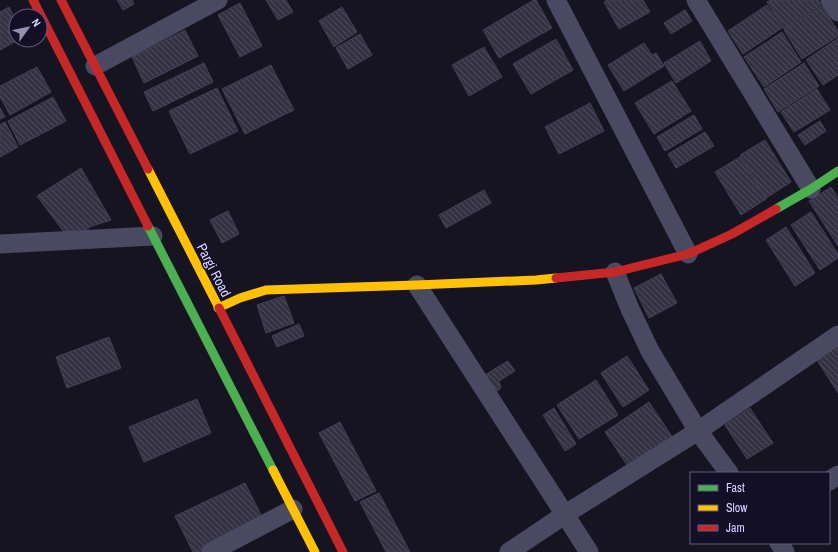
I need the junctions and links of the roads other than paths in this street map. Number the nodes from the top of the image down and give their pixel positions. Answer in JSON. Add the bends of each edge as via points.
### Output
{"nodes":[{"id":1,"x":33,"y":0,"type":"edge"},
{"id":2,"x":61,"y":0,"type":"edge"},
{"id":3,"x":218,"y":0,"type":"edge"},
{"id":4,"x":556,"y":0,"type":"edge"},
{"id":5,"x":696,"y":0,"type":"edge"},
{"id":6,"x":830,"y":0,"type":"edge"},
{"id":7,"x":838,"y":12,"type":"edge"},
{"id":8,"x":95,"y":66,"type":"junction"},
{"id":9,"x":838,"y":171,"type":"edge"},
{"id":10,"x":811,"y":189,"type":"junction"},
{"id":11,"x":153,"y":236,"type":"junction"},
{"id":12,"x":0,"y":244,"type":"edge"},
{"id":13,"x":688,"y":254,"type":"junction"},
{"id":14,"x":615,"y":272,"type":"junction"},
{"id":15,"x":417,"y":285,"type":"junction"},
{"id":16,"x":218,"y":308,"type":"junction"},
{"id":17,"x":838,"y":335,"type":"edge"},
{"id":18,"x":698,"y":431,"type":"junction"},
{"id":19,"x":728,"y":472,"type":"edge"},
{"id":20,"x":293,"y":509,"type":"junction"},
{"id":21,"x":564,"y":514,"type":"junction"},
{"id":22,"x":211,"y":552,"type":"edge"},
{"id":23,"x":315,"y":552,"type":"edge"},
{"id":24,"x":343,"y":552,"type":"edge"},
{"id":25,"x":509,"y":552,"type":"edge"},
{"id":26,"x":589,"y":552,"type":"edge"}],
"edges":[{"from":1,"to":11,"type":"main road"},
{"from":2,"to":8,"type":"main road","name":"Pargi Road"},
{"from":3,"to":8,"type":"street"},
{"from":4,"to":13,"type":"street"},
{"from":5,"to":10,"type":"street"},
{"from":6,"to":7,"type":"street"},
{"from":8,"to":16,"type":"main road","name":"Pargi Road"},
{"from":9,"to":10,"type":"main road"},
{"from":10,"to":13,"type":"main road","via":[[732,234]]},
{"from":11,"to":12,"type":"street"},
{"from":11,"to":20,"type":"main road"},
{"from":13,"to":14,"type":"main road"},
{"from":14,"to":15,"type":"main road","via":[[536,280]]},
{"from":14,"to":18,"type":"street","via":[[650,351]]},
{"from":15,"to":16,"type":"main road","via":[[266,290]]},
{"from":15,"to":21,"type":"street"},
{"from":16,"to":24,"type":"main road","name":"Pargi Road"},
{"from":17,"to":18,"type":"street"},
{"from":18,"to":19,"type":"street"},
{"from":18,"to":21,"type":"street"},
{"from":20,"to":22,"type":"street"},
{"from":20,"to":23,"type":"main road"},
{"from":21,"to":25,"type":"street"},
{"from":21,"to":26,"type":"street"}]}
